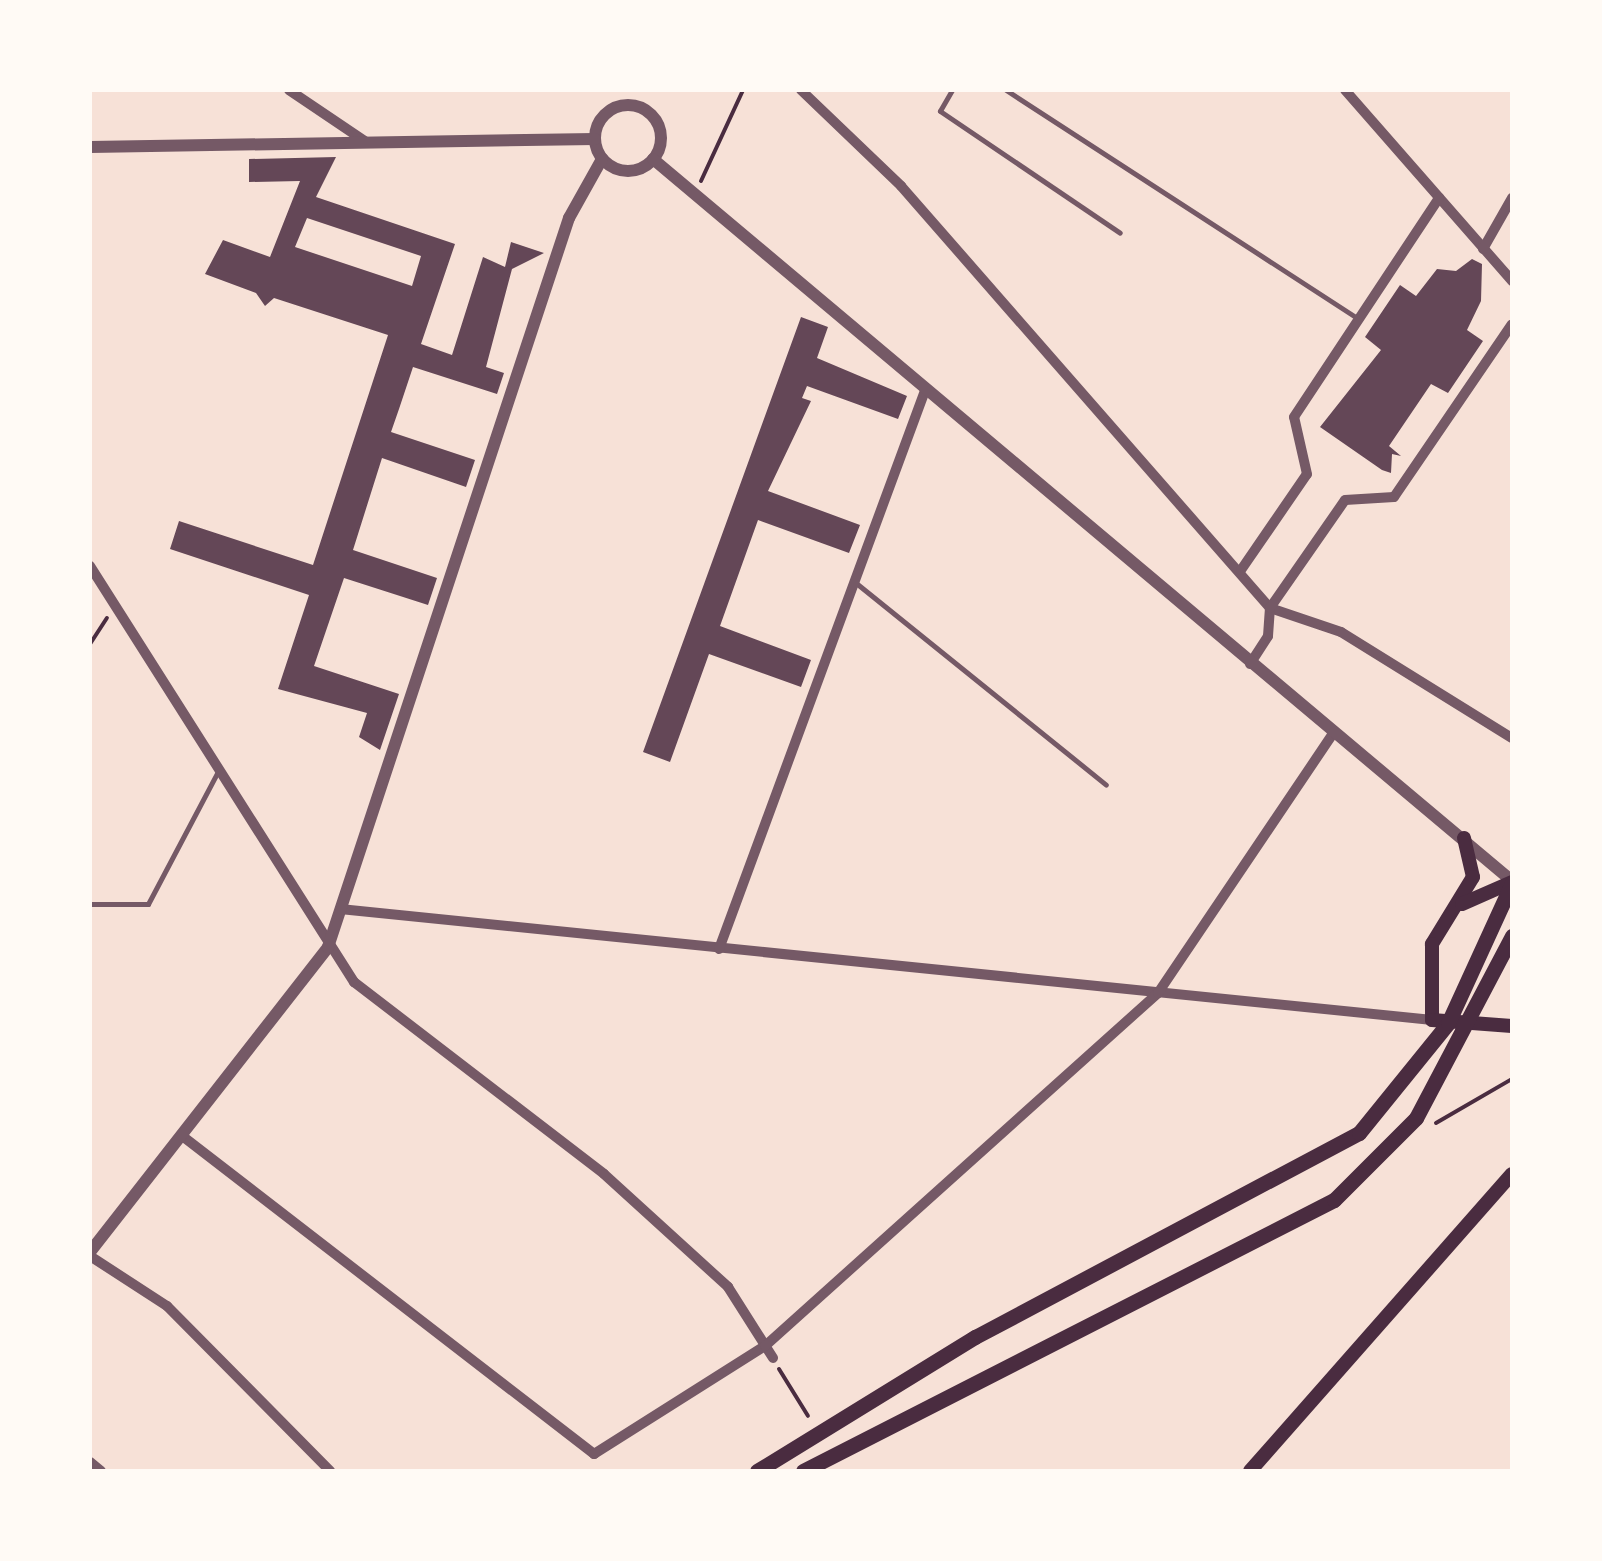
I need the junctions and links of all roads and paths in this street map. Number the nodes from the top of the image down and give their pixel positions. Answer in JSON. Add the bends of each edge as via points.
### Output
{"nodes":[{"id":1,"x":290,"y":90,"type":"edge"},
{"id":2,"x":744,"y":90,"type":"edge"},
{"id":3,"x":801,"y":90,"type":"edge"},
{"id":4,"x":952,"y":90,"type":"edge"},
{"id":5,"x":1006,"y":90,"type":"edge"},
{"id":6,"x":1345,"y":90,"type":"edge"},
{"id":7,"x":632,"y":97,"type":"edge"},
{"id":8,"x":594,"y":140,"type":"junction"},
{"id":9,"x":366,"y":142,"type":"junction"},
{"id":10,"x":90,"y":146,"type":"edge"},
{"id":11,"x":602,"y":159,"type":"junction"},
{"id":12,"x":654,"y":159,"type":"junction"},
{"id":13,"x":694,"y":194,"type":"junction"},
{"id":14,"x":1439,"y":198,"type":"junction"},
{"id":15,"x":1512,"y":198,"type":"edge"},
{"id":16,"x":1120,"y":233,"type":"dead end"},
{"id":17,"x":1484,"y":249,"type":"junction"},
{"id":18,"x":1512,"y":280,"type":"edge"},
{"id":19,"x":1358,"y":319,"type":"junction"},
{"id":20,"x":1512,"y":324,"type":"edge"},
{"id":21,"x":926,"y":388,"type":"junction"},
{"id":22,"x":90,"y":566,"type":"edge"},
{"id":23,"x":1241,"y":570,"type":"junction"},
{"id":24,"x":854,"y":582,"type":"junction"},
{"id":25,"x":115,"y":606,"type":"junction"},
{"id":26,"x":1270,"y":608,"type":"junction"},
{"id":27,"x":90,"y":644,"type":"edge"},
{"id":28,"x":1250,"y":664,"type":"junction"},
{"id":29,"x":1332,"y":736,"type":"junction"},
{"id":30,"x":1512,"y":738,"type":"edge"},
{"id":31,"x":218,"y":770,"type":"junction"},
{"id":32,"x":1106,"y":786,"type":"dead end"},
{"id":33,"x":1464,"y":838,"type":"junction"},
{"id":34,"x":1512,"y":882,"type":"edge"},
{"id":35,"x":90,"y":904,"type":"edge"},
{"id":36,"x":1462,"y":904,"type":"junction"},
{"id":37,"x":340,"y":909,"type":"junction"},
{"id":38,"x":1512,"y":936,"type":"edge"},
{"id":39,"x":328,"y":947,"type":"junction"},
{"id":40,"x":719,"y":949,"type":"junction"},
{"id":41,"x":1158,"y":994,"type":"junction"},
{"id":42,"x":1440,"y":1022,"type":"junction"},
{"id":43,"x":1472,"y":1025,"type":"junction"},
{"id":44,"x":1512,"y":1026,"type":"edge"},
{"id":45,"x":1512,"y":1080,"type":"edge"},
{"id":46,"x":1421,"y":1123,"type":"junction"},
{"id":47,"x":181,"y":1135,"type":"junction"},
{"id":48,"x":1509,"y":1184,"type":"edge"},
{"id":49,"x":90,"y":1254,"type":"edge"},
{"id":50,"x":766,"y":1346,"type":"junction"},
{"id":51,"x":773,"y":1358,"type":"joint"},
{"id":52,"x":811,"y":1420,"type":"dead end"},
{"id":53,"x":90,"y":1462,"type":"edge"},
{"id":54,"x":100,"y":1471,"type":"edge"},
{"id":55,"x":330,"y":1471,"type":"edge"},
{"id":56,"x":757,"y":1471,"type":"edge"},
{"id":57,"x":803,"y":1471,"type":"edge"},
{"id":58,"x":1250,"y":1471,"type":"edge"}],
"edges":[{"from":1,"to":9,"type":"street"},
{"from":2,"to":13,"type":"path"},
{"from":3,"to":23,"type":"street","via":[[902,186]]},
{"from":4,"to":16,"type":"lane","via":[[940,111]]},
{"from":5,"to":19,"type":"lane"},
{"from":6,"to":14,"type":"street"},
{"from":7,"to":8,"type":"street","via":[[601,118]]},
{"from":7,"to":12,"type":"street","via":[[657,120]]},
{"from":8,"to":9,"type":"street"},
{"from":8,"to":11,"type":"street"},
{"from":9,"to":10,"type":"street"},
{"from":11,"to":12,"type":"street","via":[[628,171]]},
{"from":11,"to":37,"type":"street","via":[[569,218]]},
{"from":12,"to":13,"type":"street"},
{"from":13,"to":21,"type":"street"},
{"from":14,"to":17,"type":"street"},
{"from":14,"to":19,"type":"street"},
{"from":15,"to":17,"type":"street"},
{"from":17,"to":18,"type":"street"},
{"from":19,"to":23,"type":"street","via":[[1294,416],[1307,462]]},
{"from":20,"to":26,"type":"street","via":[[1394,497],[1352,496]]},
{"from":21,"to":24,"type":"street"},
{"from":21,"to":28,"type":"street"},
{"from":22,"to":25,"type":"street"},
{"from":23,"to":26,"type":"street"},
{"from":24,"to":32,"type":"lane"},
{"from":24,"to":40,"type":"street"},
{"from":25,"to":27,"type":"path"},
{"from":25,"to":31,"type":"street"},
{"from":26,"to":28,"type":"street","via":[[1268,636]]},
{"from":26,"to":30,"type":"street","via":[[1342,632]]},
{"from":28,"to":29,"type":"street"},
{"from":29,"to":33,"type":"street"},
{"from":29,"to":41,"type":"street"},
{"from":31,"to":35,"type":"lane","via":[[148,904]]},
{"from":31,"to":39,"type":"street"},
{"from":33,"to":34,"type":"street"},
{"from":33,"to":36,"type":"main road","via":[[1473,877]]},
{"from":34,"to":36,"type":"main road"},
{"from":34,"to":42,"type":"main road"},
{"from":36,"to":42,"type":"main road","via":[[1432,944]]},
{"from":37,"to":39,"type":"street"},
{"from":37,"to":40,"type":"street"},
{"from":38,"to":43,"type":"main road"},
{"from":39,"to":47,"type":"street"},
{"from":39,"to":50,"type":"street","via":[[354,982],[604,1174],[728,1287]]},
{"from":40,"to":41,"type":"street"},
{"from":41,"to":42,"type":"street"},
{"from":41,"to":50,"type":"street"},
{"from":42,"to":43,"type":"main road"},
{"from":42,"to":56,"type":"main road","via":[[1359,1133],[975,1337]]},
{"from":43,"to":44,"type":"main road"},
{"from":43,"to":46,"type":"main road"},
{"from":45,"to":46,"type":"path"},
{"from":46,"to":57,"type":"main road","via":[[1334,1200],[1258,1246]]},
{"from":47,"to":49,"type":"street"},
{"from":47,"to":50,"type":"street","via":[[594,1454]]},
{"from":48,"to":58,"type":"main road"},
{"from":49,"to":55,"type":"street","via":[[167,1306]]},
{"from":50,"to":51,"type":"street"},
{"from":51,"to":52,"type":"path"},
{"from":53,"to":54,"type":"street"}]}
